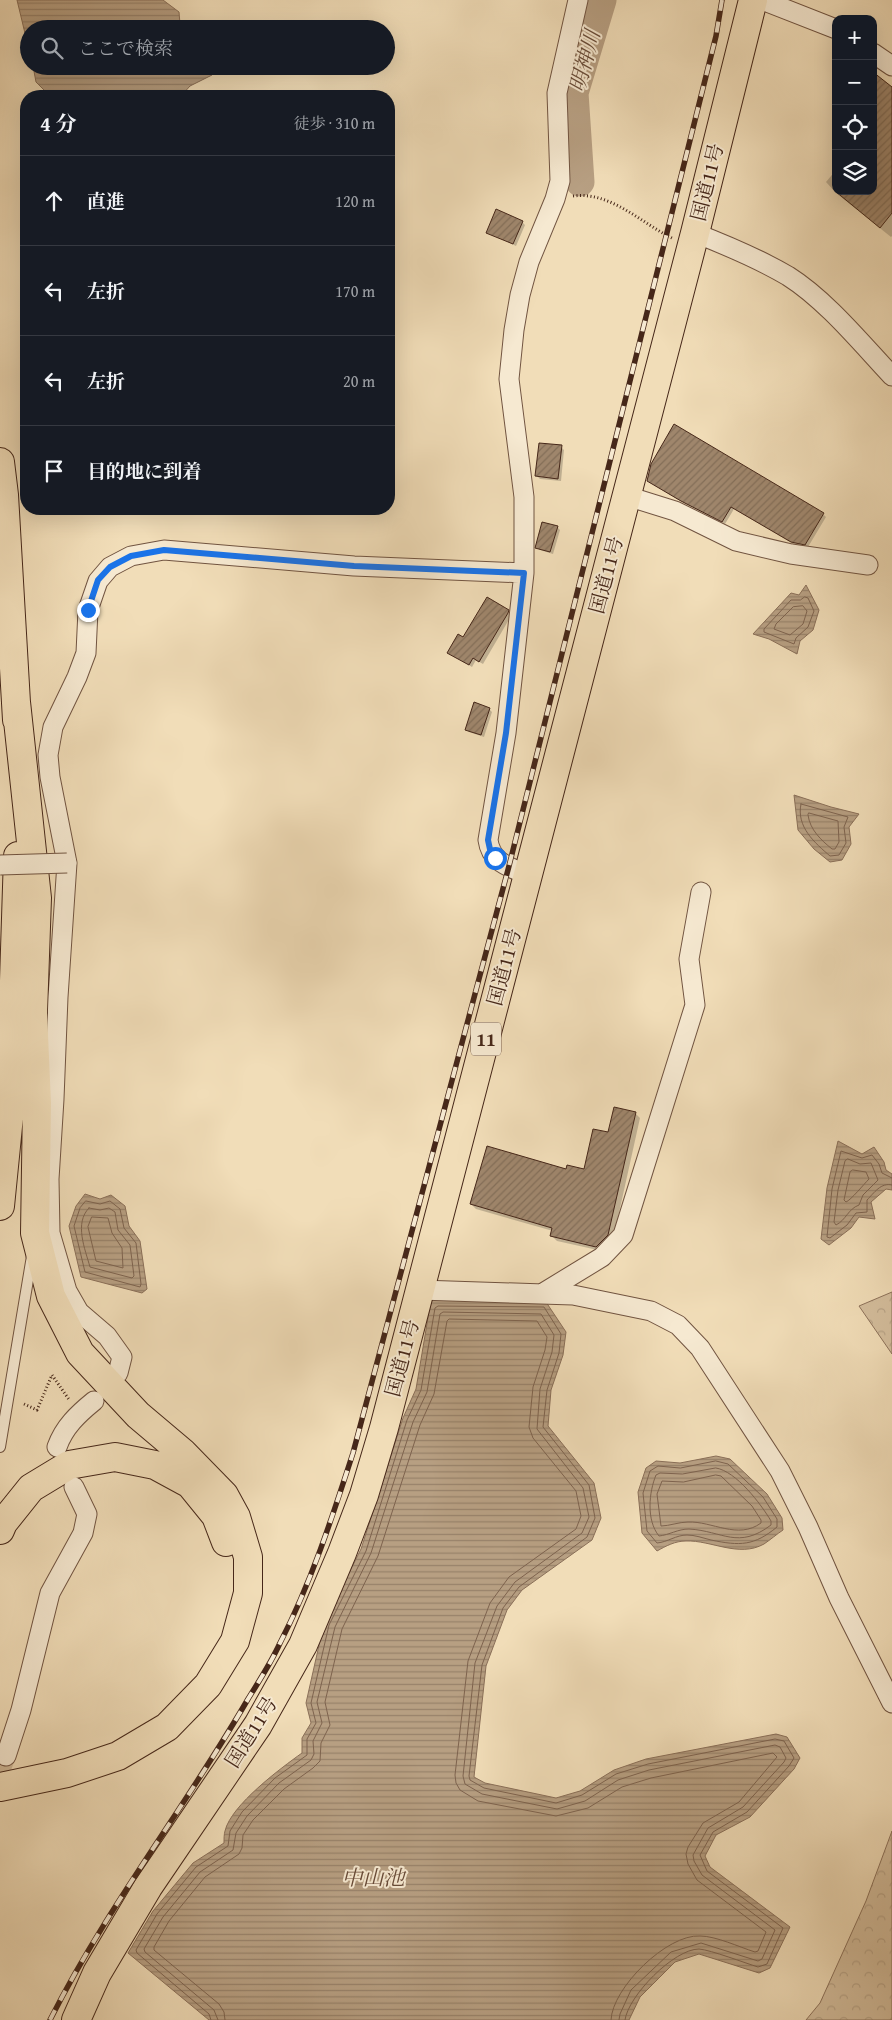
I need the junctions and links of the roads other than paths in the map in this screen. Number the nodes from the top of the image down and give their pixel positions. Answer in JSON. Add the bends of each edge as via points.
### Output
{"nodes":[{"id":1,"x":578,"y":0,"type":"edge"},
{"id":2,"x":753,"y":0,"type":"edge"},
{"id":3,"x":762,"y":0,"type":"edge"},
{"id":4,"x":832,"y":27,"type":"edge"},
{"id":5,"x":877,"y":57,"type":"edge"},
{"id":6,"x":892,"y":66,"type":"edge"},
{"id":7,"x":693,"y":239,"type":"junction"},
{"id":8,"x":892,"y":376,"type":"edge"},
{"id":9,"x":0,"y":462,"type":"edge"},
{"id":10,"x":627,"y":496,"type":"junction"},
{"id":11,"x":868,"y":565,"type":"dead end"},
{"id":12,"x":524,"y":573,"type":"junction"},
{"id":13,"x":16,"y":702,"type":"junction"},
{"id":14,"x":67,"y":862,"type":"junction"},
{"id":15,"x":0,"y":865,"type":"edge"},
{"id":16,"x":528,"y":875,"type":"junction"},
{"id":17,"x":701,"y":892,"type":"dead end"},
{"id":18,"x":0,"y":1206,"type":"edge"},
{"id":19,"x":36,"y":1233,"type":"junction"},
{"id":20,"x":420,"y":1290,"type":"junction"},
{"id":21,"x":543,"y":1293,"type":"junction"},
{"id":22,"x":118,"y":1373,"type":"dead end"},
{"id":23,"x":94,"y":1401,"type":"dead end"},
{"id":24,"x":0,"y":1447,"type":"edge"},
{"id":25,"x":57,"y":1447,"type":"dead end"},
{"id":26,"x":74,"y":1487,"type":"dead end"},
{"id":27,"x":0,"y":1530,"type":"edge"},
{"id":28,"x":892,"y":1703,"type":"edge"},
{"id":29,"x":3,"y":1763,"type":"edge"},
{"id":30,"x":0,"y":1787,"type":"edge"},
{"id":31,"x":76,"y":2020,"type":"edge"}],
"edges":[{"from":1,"to":12,"type":"street","via":[[557,93],[560,181],[520,294],[509,379],[524,497]]},
{"from":2,"to":7,"type":"highway","name":"国道11号","number":"11"},
{"from":3,"to":4,"type":"street"},
{"from":5,"to":6,"type":"street"},
{"from":7,"to":8,"type":"street","via":[[724,244],[788,276],[831,311]]},
{"from":7,"to":10,"type":"highway","name":"国道11号","number":"11"},
{"from":9,"to":13,"type":"highway"},
{"from":10,"to":11,"type":"street","via":[[675,511],[736,541],[792,554]]},
{"from":10,"to":16,"type":"highway","name":"国道11号","number":"11"},
{"from":12,"to":14,"type":"street","via":[[354,566],[164,550],[131,556],[110,567],[98,580],[88,610],[86,654],[53,727],[48,755]]},
{"from":12,"to":16,"type":"street","via":[[506,733],[488,840],[495,858]]},
{"from":13,"to":18,"type":"highway","via":[[20,804],[10,1106]]},
{"from":13,"to":19,"type":"highway","via":[[37,898],[33,1013],[37,1103]]},
{"from":14,"to":15,"type":"street","bridge":true},
{"from":14,"to":22,"type":"street","via":[[49,1179],[50,1233],[66,1291],[79,1312],[107,1336],[122,1357]]},
{"from":16,"to":20,"type":"highway","name":"国道11号","number":"11"},
{"from":17,"to":21,"type":"street","via":[[689,959],[695,1005],[623,1235],[602,1257]]},
{"from":19,"to":24,"type":"lane"},
{"from":19,"to":30,"type":"highway","via":[[51,1296],[80,1353],[138,1415],[183,1453],[224,1495],[236,1517],[248,1557],[248,1593],[235,1641],[208,1685],[166,1726],[118,1756],[67,1773]]},
{"from":20,"to":21,"type":"street"},
{"from":20,"to":31,"type":"highway","name":"国道11号","number":"11","via":[[364,1495],[303,1645],[258,1725],[148,1887],[97,1973]]},
{"from":21,"to":28,"type":"street","via":[[582,1296],[651,1311],[678,1325],[700,1348],[780,1471]]},
{"from":23,"to":25,"type":"street","via":[[61,1434]]},
{"from":26,"to":29,"type":"street","via":[[87,1514],[83,1533],[50,1593],[21,1710]]},
{"from":27,"to":29,"type":"highway","via":[[31,1488],[69,1465],[115,1457],[155,1465],[190,1484],[216,1516],[233,1559],[234,1593],[223,1634],[198,1676],[159,1714],[112,1741],[62,1760]]}]}
